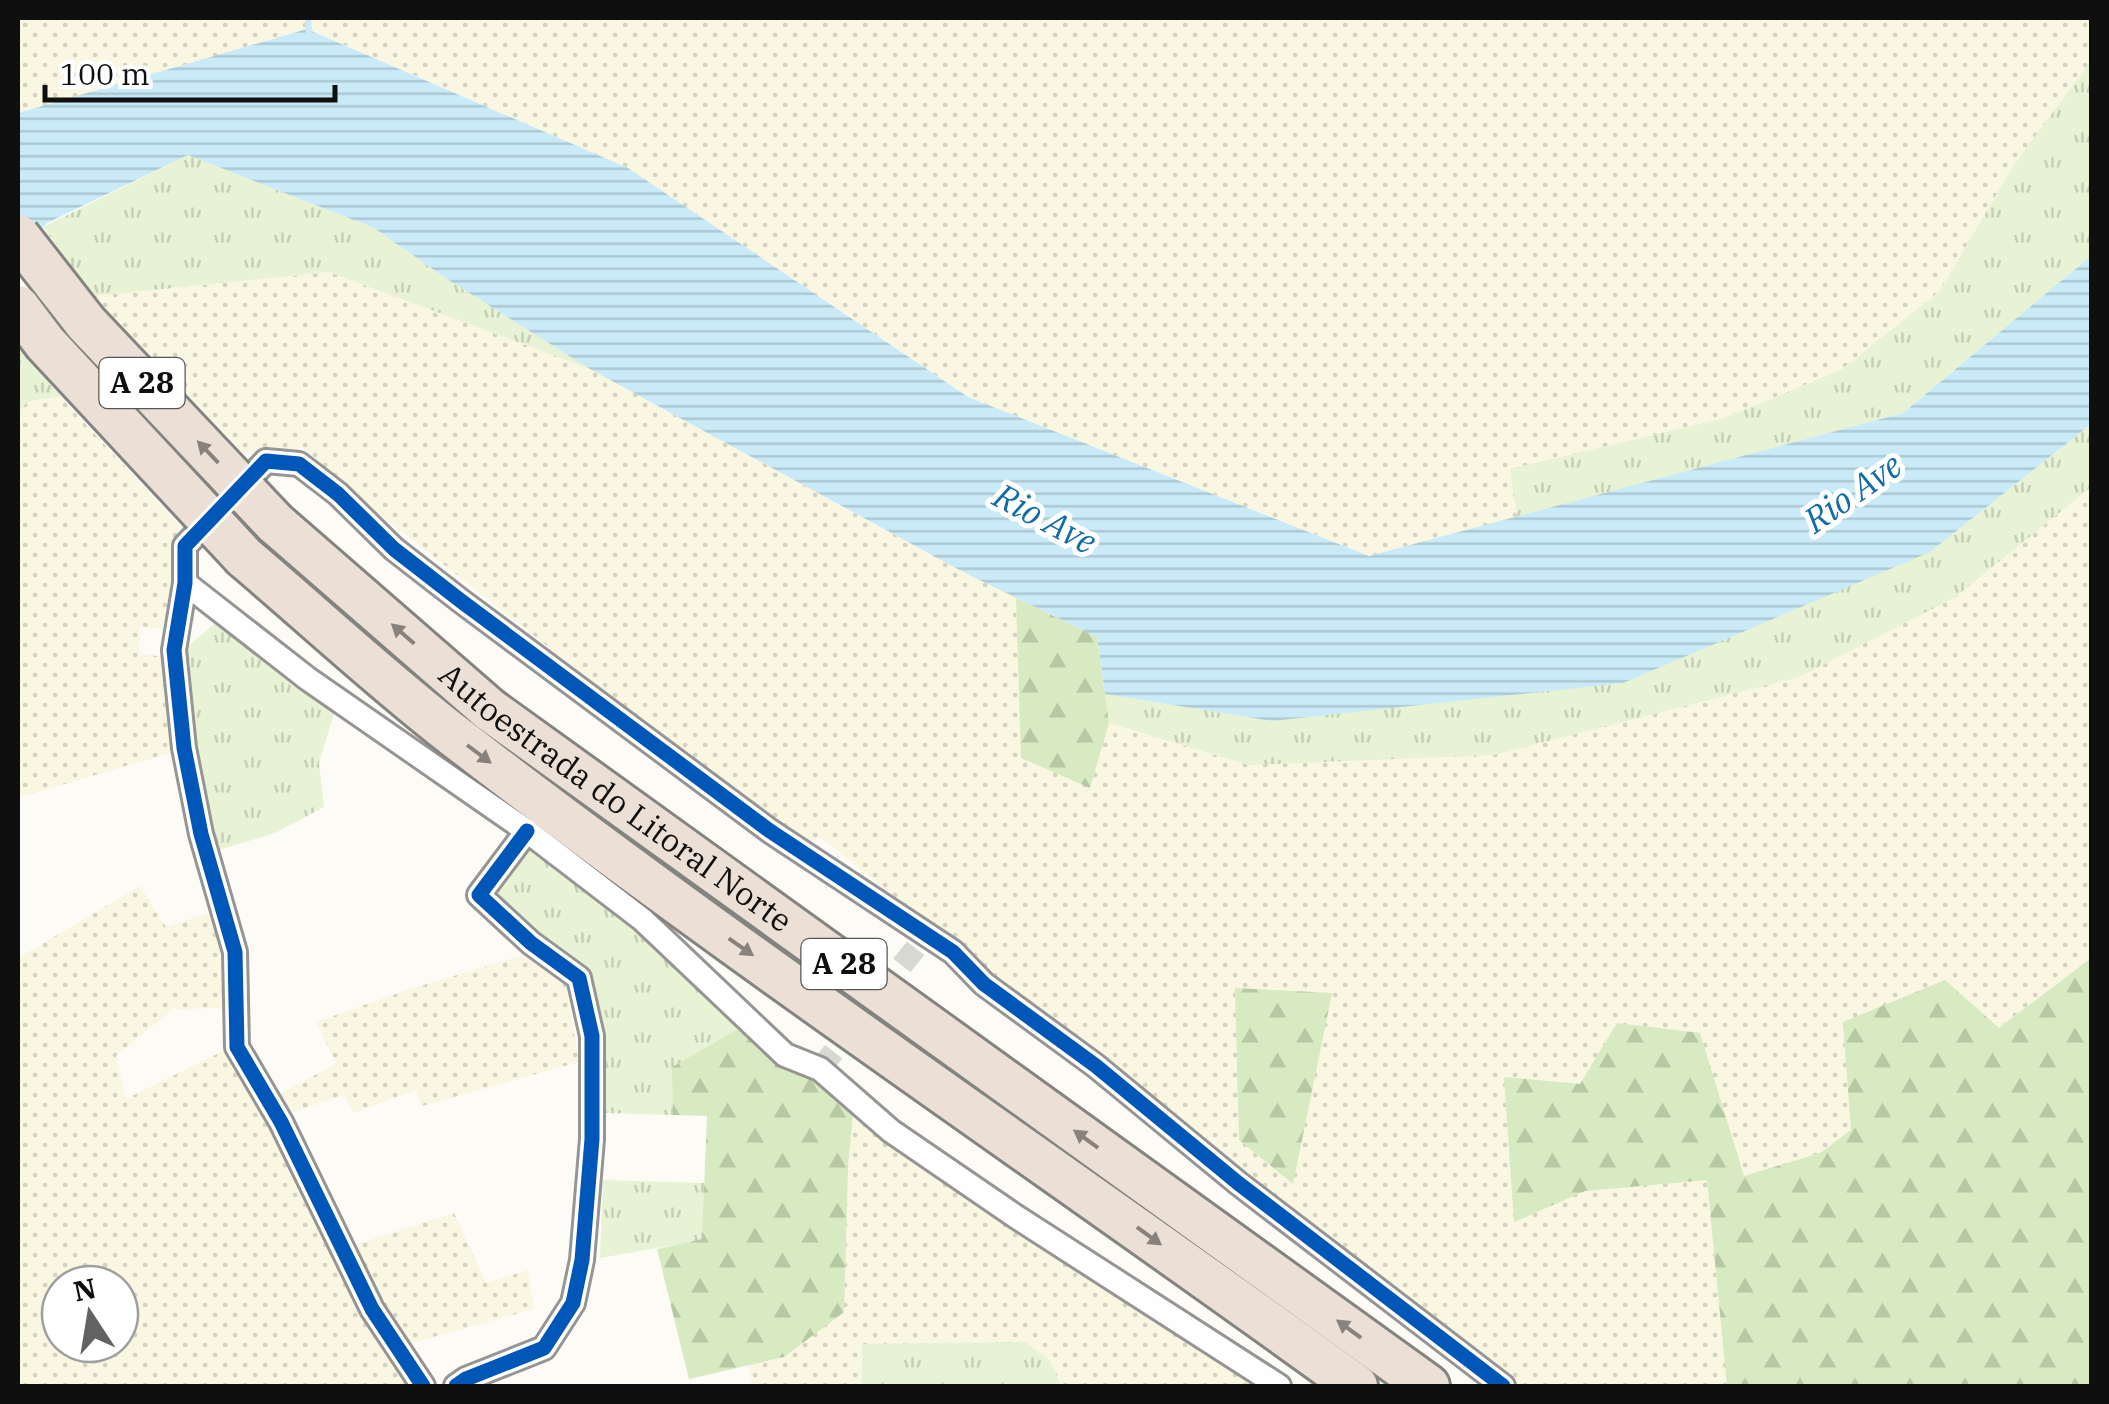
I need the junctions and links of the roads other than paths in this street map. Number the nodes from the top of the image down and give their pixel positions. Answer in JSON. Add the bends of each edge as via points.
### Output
{"nodes":[{"id":1,"x":18,"y":236,"type":"edge"},
{"id":2,"x":18,"y":307,"type":"edge"},
{"id":3,"x":185,"y":583,"type":"junction"},
{"id":4,"x":527,"y":831,"type":"junction"},
{"id":5,"x":424,"y":1386,"type":"edge"},
{"id":6,"x":456,"y":1386,"type":"edge"},
{"id":7,"x":1280,"y":1386,"type":"edge"},
{"id":8,"x":1356,"y":1386,"type":"edge"},
{"id":9,"x":1428,"y":1386,"type":"edge"},
{"id":10,"x":1503,"y":1386,"type":"edge"}],
"edges":[{"from":9,"to":1,"type":"highway","name":"Autoestrada do Litoral Norte","number":"A 28","one_way":true,"bridge":true,"via":[[490,710],[275,522],[86,323]]},
{"from":2,"to":8,"type":"highway","name":"Autoestrada do Litoral Norte","number":"A 28","one_way":true,"bridge":true,"via":[[244,557],[470,748]]},
{"from":3,"to":4,"type":"street","via":[[308,679]]},
{"from":3,"to":5,"type":"street","via":[[174,650],[184,748],[235,952],[237,1046],[372,1310]]},
{"from":3,"to":10,"type":"street","via":[[185,546],[266,461],[299,464],[460,601],[770,831],[953,952],[984,984]]},
{"from":4,"to":6,"type":"street","via":[[479,895],[579,978],[592,1036],[582,1260],[573,1303],[544,1348]]},
{"from":4,"to":7,"type":"street","via":[[680,951],[785,1055],[820,1069],[891,1131]]}]}
